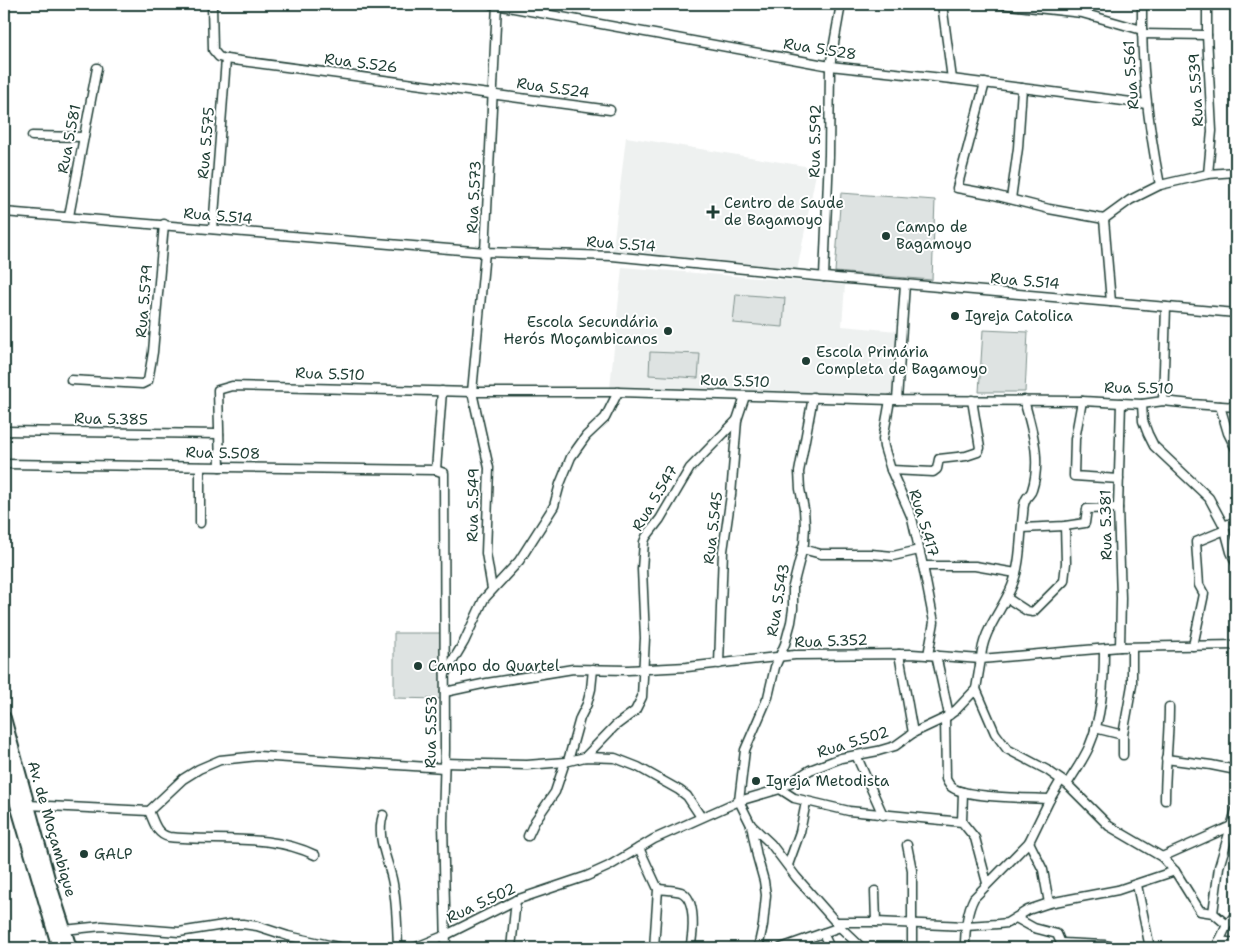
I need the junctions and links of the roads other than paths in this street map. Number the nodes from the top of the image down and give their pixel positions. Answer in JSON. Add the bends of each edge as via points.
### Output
{"nodes":[{"id":1,"x":212,"y":4,"type":"edge"},
{"id":2,"x":495,"y":4,"type":"edge"},
{"id":3,"x":841,"y":4,"type":"edge"},
{"id":4,"x":942,"y":4,"type":"edge"},
{"id":5,"x":1000,"y":4,"type":"edge"},
{"id":6,"x":1142,"y":4,"type":"edge"},
{"id":7,"x":1207,"y":4,"type":"edge"},
{"id":8,"x":1234,"y":4,"type":"edge"},
{"id":9,"x":1236,"y":7,"type":"edge"},
{"id":10,"x":1142,"y":32,"type":"junction"},
{"id":11,"x":1206,"y":35,"type":"junction"},
{"id":12,"x":226,"y":59,"type":"junction"},
{"id":13,"x":830,"y":66,"type":"junction"},
{"id":14,"x":97,"y":68,"type":"dead end"},
{"id":15,"x":952,"y":78,"type":"junction"},
{"id":16,"x":985,"y":83,"type":"junction"},
{"id":17,"x":1022,"y":88,"type":"junction"},
{"id":18,"x":493,"y":94,"type":"junction"},
{"id":19,"x":1147,"y":104,"type":"junction"},
{"id":20,"x":610,"y":110,"type":"dead end"},
{"id":21,"x":32,"y":136,"type":"dead end"},
{"id":22,"x":84,"y":137,"type":"junction"},
{"id":23,"x":1236,"y":172,"type":"edge"},
{"id":24,"x":1208,"y":174,"type":"junction"},
{"id":25,"x":1160,"y":185,"type":"junction"},
{"id":26,"x":1011,"y":198,"type":"junction"},
{"id":27,"x":4,"y":212,"type":"edge"},
{"id":28,"x":69,"y":216,"type":"junction"},
{"id":29,"x":1104,"y":219,"type":"junction"},
{"id":30,"x":164,"y":224,"type":"junction"},
{"id":31,"x":213,"y":229,"type":"junction"},
{"id":32,"x":486,"y":252,"type":"junction"},
{"id":33,"x":824,"y":277,"type":"junction"},
{"id":34,"x":905,"y":284,"type":"junction"},
{"id":35,"x":1111,"y":302,"type":"junction"},
{"id":36,"x":1166,"y":307,"type":"junction"},
{"id":37,"x":1236,"y":313,"type":"edge"},
{"id":38,"x":71,"y":380,"type":"dead end"},
{"id":39,"x":442,"y":391,"type":"junction"},
{"id":40,"x":472,"y":392,"type":"junction"},
{"id":41,"x":618,"y":392,"type":"junction"},
{"id":42,"x":745,"y":396,"type":"junction"},
{"id":43,"x":813,"y":397,"type":"junction"},
{"id":44,"x":893,"y":400,"type":"junction"},
{"id":45,"x":972,"y":400,"type":"junction"},
{"id":46,"x":1024,"y":400,"type":"junction"},
{"id":47,"x":1082,"y":400,"type":"junction"},
{"id":48,"x":1162,"y":400,"type":"junction"},
{"id":49,"x":1120,"y":403,"type":"junction"},
{"id":50,"x":1142,"y":404,"type":"junction"},
{"id":51,"x":1220,"y":406,"type":"junction"},
{"id":52,"x":1236,"y":407,"type":"edge"},
{"id":53,"x":737,"y":420,"type":"junction"},
{"id":54,"x":4,"y":432,"type":"edge"},
{"id":55,"x":218,"y":434,"type":"junction"},
{"id":56,"x":1236,"y":449,"type":"edge"},
{"id":57,"x":4,"y":464,"type":"edge"},
{"id":58,"x":200,"y":467,"type":"junction"},
{"id":59,"x":220,"y":467,"type":"junction"},
{"id":60,"x":891,"y":470,"type":"junction"},
{"id":61,"x":439,"y":471,"type":"junction"},
{"id":62,"x":1119,"y":479,"type":"junction"},
{"id":63,"x":1118,"y":508,"type":"junction"},
{"id":64,"x":1236,"y":521,"type":"edge"},
{"id":65,"x":200,"y":522,"type":"dead end"},
{"id":66,"x":1065,"y":526,"type":"junction"},
{"id":67,"x":1022,"y":528,"type":"junction"},
{"id":68,"x":1225,"y":528,"type":"junction"},
{"id":69,"x":802,"y":549,"type":"junction"},
{"id":70,"x":919,"y":550,"type":"junction"},
{"id":71,"x":1236,"y":563,"type":"edge"},
{"id":72,"x":923,"y":566,"type":"junction"},
{"id":73,"x":1016,"y":573,"type":"junction"},
{"id":74,"x":492,"y":589,"type":"junction"},
{"id":75,"x":1007,"y":598,"type":"junction"},
{"id":76,"x":1236,"y":645,"type":"edge"},
{"id":77,"x":1193,"y":646,"type":"junction"},
{"id":78,"x":1120,"y":647,"type":"junction"},
{"id":79,"x":1132,"y":648,"type":"junction"},
{"id":80,"x":1104,"y":650,"type":"junction"},
{"id":81,"x":899,"y":654,"type":"junction"},
{"id":82,"x":932,"y":655,"type":"junction"},
{"id":83,"x":779,"y":657,"type":"junction"},
{"id":84,"x":981,"y":659,"type":"junction"},
{"id":85,"x":719,"y":664,"type":"junction"},
{"id":86,"x":593,"y":669,"type":"junction"},
{"id":87,"x":648,"y":669,"type":"junction"},
{"id":88,"x":445,"y":674,"type":"junction"},
{"id":89,"x":976,"y":689,"type":"junction"},
{"id":90,"x":445,"y":692,"type":"junction"},
{"id":91,"x":1169,"y":707,"type":"dead end"},
{"id":92,"x":947,"y":716,"type":"junction"},
{"id":93,"x":4,"y":718,"type":"edge"},
{"id":94,"x":1095,"y":728,"type":"junction"},
{"id":95,"x":913,"y":733,"type":"junction"},
{"id":96,"x":1123,"y":735,"type":"junction"},
{"id":97,"x":856,"y":755,"type":"junction"},
{"id":98,"x":1123,"y":755,"type":"dead end"},
{"id":99,"x":585,"y":757,"type":"junction"},
{"id":100,"x":1166,"y":759,"type":"junction"},
{"id":101,"x":4,"y":760,"type":"edge"},
{"id":102,"x":567,"y":761,"type":"junction"},
{"id":103,"x":444,"y":766,"type":"junction"},
{"id":104,"x":1236,"y":770,"type":"edge"},
{"id":105,"x":1064,"y":782,"type":"junction"},
{"id":106,"x":780,"y":789,"type":"junction"},
{"id":107,"x":963,"y":792,"type":"junction"},
{"id":108,"x":1050,"y":799,"type":"junction"},
{"id":109,"x":1165,"y":800,"type":"dead end"},
{"id":110,"x":739,"y":801,"type":"junction"},
{"id":111,"x":806,"y":802,"type":"junction"},
{"id":112,"x":28,"y":805,"type":"junction"},
{"id":113,"x":1236,"y":810,"type":"edge"},
{"id":114,"x":149,"y":811,"type":"junction"},
{"id":115,"x":383,"y":815,"type":"dead end"},
{"id":116,"x":884,"y":815,"type":"junction"},
{"id":117,"x":701,"y":817,"type":"junction"},
{"id":118,"x":962,"y":822,"type":"junction"},
{"id":119,"x":1235,"y":824,"type":"edge"},
{"id":120,"x":751,"y":825,"type":"junction"},
{"id":121,"x":528,"y":836,"type":"dead end"},
{"id":122,"x":1030,"y":842,"type":"junction"},
{"id":123,"x":907,"y":845,"type":"dead end"},
{"id":124,"x":639,"y":848,"type":"junction"},
{"id":125,"x":315,"y":855,"type":"dead end"},
{"id":126,"x":1162,"y":857,"type":"junction"},
{"id":127,"x":788,"y":865,"type":"junction"},
{"id":128,"x":1175,"y":871,"type":"junction"},
{"id":129,"x":987,"y":883,"type":"junction"},
{"id":130,"x":1137,"y":885,"type":"junction"},
{"id":131,"x":658,"y":889,"type":"junction"},
{"id":132,"x":875,"y":891,"type":"dead end"},
{"id":133,"x":516,"y":900,"type":"junction"},
{"id":134,"x":1049,"y":902,"type":"junction"},
{"id":135,"x":1213,"y":913,"type":"junction"},
{"id":136,"x":1236,"y":914,"type":"edge"},
{"id":137,"x":1016,"y":918,"type":"junction"},
{"id":138,"x":876,"y":922,"type":"junction"},
{"id":139,"x":912,"y":924,"type":"junction"},
{"id":140,"x":1228,"y":924,"type":"junction"},
{"id":141,"x":838,"y":925,"type":"junction"},
{"id":142,"x":966,"y":926,"type":"junction"},
{"id":143,"x":64,"y":930,"type":"junction"},
{"id":144,"x":823,"y":933,"type":"junction"},
{"id":145,"x":446,"y":935,"type":"junction"},
{"id":146,"x":1218,"y":944,"type":"edge"},
{"id":147,"x":1236,"y":944,"type":"edge"},
{"id":148,"x":320,"y":946,"type":"edge"},
{"id":149,"x":1062,"y":946,"type":"edge"},
{"id":150,"x":59,"y":948,"type":"edge"},
{"id":151,"x":70,"y":948,"type":"edge"},
{"id":152,"x":343,"y":948,"type":"edge"},
{"id":153,"x":398,"y":948,"type":"edge"},
{"id":154,"x":414,"y":948,"type":"edge"},
{"id":155,"x":446,"y":948,"type":"edge"},
{"id":156,"x":511,"y":948,"type":"edge"},
{"id":157,"x":654,"y":948,"type":"edge"},
{"id":158,"x":690,"y":948,"type":"edge"},
{"id":159,"x":758,"y":948,"type":"edge"},
{"id":160,"x":781,"y":948,"type":"edge"},
{"id":161,"x":830,"y":948,"type":"edge"},
{"id":162,"x":862,"y":948,"type":"edge"},
{"id":163,"x":912,"y":948,"type":"edge"},
{"id":164,"x":965,"y":948,"type":"edge"},
{"id":165,"x":1118,"y":948,"type":"edge"},
{"id":166,"x":1150,"y":948,"type":"edge"}],
"edges":[{"from":1,"to":12,"type":"street","via":[[213,50]]},
{"from":2,"to":13,"type":"street","name":"Rua 5.528"},
{"from":2,"to":18,"type":"street","name":"Rua 5.573"},
{"from":3,"to":13,"type":"street","name":"Rua 5.592"},
{"from":4,"to":15,"type":"street"},
{"from":5,"to":10,"type":"street","via":[[1082,13]]},
{"from":6,"to":10,"type":"street","name":"Rua 5.561"},
{"from":7,"to":11,"type":"street","name":"Rua 5.539"},
{"from":8,"to":9,"type":"street"},
{"from":10,"to":11,"type":"street"},
{"from":10,"to":19,"type":"street","name":"Rua 5.561"},
{"from":11,"to":24,"type":"street","name":"Rua 5.539","via":[[1212,131]]},
{"from":12,"to":18,"type":"street","name":"Rua 5.526"},
{"from":12,"to":31,"type":"street","name":"Rua 5.575"},
{"from":13,"to":15,"type":"street","name":"Rua 5.528"},
{"from":13,"to":33,"type":"street","name":"Rua 5.592"},
{"from":14,"to":22,"type":"street","name":"Rua 5.581"},
{"from":15,"to":16,"type":"street","name":"Rua 5.528"},
{"from":16,"to":17,"type":"street","name":"Rua 5.528"},
{"from":16,"to":26,"type":"street","via":[[957,188]]},
{"from":17,"to":19,"type":"street","name":"Rua 5.528"},
{"from":17,"to":26,"type":"street","via":[[1017,164]]},
{"from":18,"to":20,"type":"street","name":"Rua 5.524"},
{"from":18,"to":32,"type":"street","name":"Rua 5.573"},
{"from":19,"to":25,"type":"street","name":"Rua 5.561"},
{"from":21,"to":22,"type":"street"},
{"from":22,"to":28,"type":"street","name":"Rua 5.581"},
{"from":23,"to":24,"type":"street"},
{"from":24,"to":25,"type":"street"},
{"from":25,"to":29,"type":"street","via":[[1130,200]]},
{"from":26,"to":29,"type":"street"},
{"from":27,"to":28,"type":"street","name":"Rua 5.514"},
{"from":28,"to":30,"type":"street","name":"Rua 5.514"},
{"from":29,"to":35,"type":"street"},
{"from":30,"to":31,"type":"street","name":"Rua 5.514"},
{"from":30,"to":38,"type":"street","name":"Rua 5.579","via":[[148,381],[142,384]]},
{"from":31,"to":32,"type":"street","name":"Rua 5.514"},
{"from":32,"to":33,"type":"street","name":"Rua 5.514","via":[[612,256]]},
{"from":32,"to":40,"type":"street","name":"Rua 5.573"},
{"from":33,"to":34,"type":"street","name":"Rua 5.514"},
{"from":34,"to":35,"type":"street","name":"Rua 5.514"},
{"from":34,"to":44,"type":"street","name":"Rua 5.417"},
{"from":35,"to":36,"type":"street","name":"Rua 5.514"},
{"from":36,"to":37,"type":"street","name":"Rua 5.514"},
{"from":36,"to":48,"type":"street"},
{"from":39,"to":40,"type":"street","name":"Rua 5.510"},
{"from":39,"to":55,"type":"street","name":"Rua 5.510","via":[[232,386],[218,390]]},
{"from":39,"to":61,"type":"street","name":"Rua 5.553"},
{"from":40,"to":41,"type":"street","name":"Rua 5.510"},
{"from":40,"to":74,"type":"street","name":"Rua 5.549","via":[[489,468],[486,553]]},
{"from":41,"to":42,"type":"street","name":"Rua 5.510"},
{"from":41,"to":74,"type":"street","via":[[605,418],[571,457],[554,506],[522,556]]},
{"from":42,"to":43,"type":"street","name":"Rua 5.510"},
{"from":42,"to":53,"type":"street","name":"Rua 5.545"},
{"from":43,"to":44,"type":"street","name":"Rua 5.510"},
{"from":43,"to":69,"type":"street","name":"Rua 5.543","via":[[799,472],[805,526]]},
{"from":44,"to":45,"type":"street","name":"Rua 5.510"},
{"from":44,"to":60,"type":"street","name":"Rua 5.417","via":[[883,439]]},
{"from":45,"to":46,"type":"street","name":"Rua 5.510"},
{"from":45,"to":60,"type":"street","via":[[978,452],[939,460],[933,472]]},
{"from":46,"to":47,"type":"street","name":"Rua 5.510"},
{"from":46,"to":67,"type":"street","via":[[1037,456],[1032,493],[1025,500]]},
{"from":47,"to":49,"type":"street","name":"Rua 5.510"},
{"from":47,"to":62,"type":"street","via":[[1075,439],[1074,476]]},
{"from":48,"to":50,"type":"street","name":"Rua 5.510"},
{"from":48,"to":51,"type":"street","name":"Rua 5.510"},
{"from":49,"to":50,"type":"street","name":"Rua 5.510"},
{"from":49,"to":62,"type":"street","name":"Rua 5.381"},
{"from":50,"to":68,"type":"street","via":[[1143,421],[1154,446],[1209,498]]},
{"from":51,"to":52,"type":"street","name":"Rua 5.510"},
{"from":51,"to":56,"type":"street"},
{"from":53,"to":85,"type":"street","name":"Rua 5.545","via":[[722,570]]},
{"from":53,"to":87,"type":"street","name":"Rua 5.547","via":[[690,468],[644,542],[642,569]]},
{"from":54,"to":55,"type":"street","name":"Rua 5.385"},
{"from":55,"to":59,"type":"street"},
{"from":57,"to":58,"type":"street","name":"Rua 5.508"},
{"from":58,"to":59,"type":"street","name":"Rua 5.508"},
{"from":58,"to":65,"type":"street"},
{"from":59,"to":61,"type":"street","name":"Rua 5.508"},
{"from":60,"to":70,"type":"street","name":"Rua 5.417","via":[[912,518]]},
{"from":61,"to":88,"type":"street","name":"Rua 5.553","via":[[445,477]]},
{"from":62,"to":63,"type":"street","name":"Rua 5.381"},
{"from":63,"to":66,"type":"street","via":[[1087,509],[1085,523]]},
{"from":63,"to":78,"type":"street","name":"Rua 5.381"},
{"from":64,"to":68,"type":"street"},
{"from":66,"to":67,"type":"street"},
{"from":66,"to":75,"type":"street","via":[[1063,583],[1033,612]]},
{"from":67,"to":73,"type":"street"},
{"from":68,"to":71,"type":"street"},
{"from":68,"to":77,"type":"street","via":[[1196,542],[1199,585],[1204,594]]},
{"from":69,"to":70,"type":"street","via":[[821,554],[893,556]]},
{"from":69,"to":83,"type":"street","name":"Rua 5.543","via":[[793,586],[791,622]]},
{"from":70,"to":72,"type":"street","name":"Rua 5.417"},
{"from":72,"to":73,"type":"street","via":[[975,566]]},
{"from":72,"to":82,"type":"street","name":"Rua 5.417","via":[[934,622]]},
{"from":73,"to":75,"type":"street"},
{"from":74,"to":88,"type":"street"},
{"from":75,"to":84,"type":"street","via":[[988,628]]},
{"from":76,"to":77,"type":"street"},
{"from":77,"to":79,"type":"street"},
{"from":78,"to":79,"type":"street"},
{"from":78,"to":80,"type":"street"},
{"from":79,"to":96,"type":"street","via":[[1132,685]]},
{"from":80,"to":84,"type":"street"},
{"from":80,"to":94,"type":"street","via":[[1101,700]]},
{"from":81,"to":82,"type":"street","name":"Rua 5.352"},
{"from":81,"to":83,"type":"street","name":"Rua 5.352"},
{"from":81,"to":95,"type":"street"},
{"from":82,"to":84,"type":"street","name":"Rua 5.352"},
{"from":82,"to":92,"type":"street"},
{"from":83,"to":85,"type":"street","name":"Rua 5.352"},
{"from":83,"to":110,"type":"street","name":"Rua 5.543","via":[[768,697],[745,750]]},
{"from":84,"to":89,"type":"street"},
{"from":85,"to":87,"type":"street","name":"Rua 5.352"},
{"from":86,"to":87,"type":"street","name":"Rua 5.352"},
{"from":86,"to":90,"type":"street","name":"Rua 5.352","via":[[573,669]]},
{"from":86,"to":102,"type":"street","via":[[587,704]]},
{"from":87,"to":99,"type":"street","name":"Rua 5.547","via":[[642,697],[635,711],[615,726]]},
{"from":88,"to":90,"type":"street","name":"Rua 5.553"},
{"from":89,"to":92,"type":"street","name":"Rua 5.502"},
{"from":89,"to":105,"type":"street","via":[[995,733],[1007,749]]},
{"from":90,"to":103,"type":"street","name":"Rua 5.553"},
{"from":91,"to":100,"type":"street"},
{"from":92,"to":95,"type":"street","name":"Rua 5.502"},
{"from":92,"to":107,"type":"street","via":[[946,779],[952,788]]},
{"from":93,"to":112,"type":"highway","name":"Av. de Moçambique"},
{"from":94,"to":96,"type":"street"},
{"from":94,"to":105,"type":"street","via":[[1090,745]]},
{"from":95,"to":97,"type":"street","name":"Rua 5.502","via":[[889,748]]},
{"from":96,"to":98,"type":"street"},
{"from":97,"to":106,"type":"street","name":"Rua 5.502","via":[[810,770]]},
{"from":97,"to":116,"type":"street"},
{"from":99,"to":102,"type":"street"},
{"from":99,"to":117,"type":"street","via":[[615,758],[648,772],[687,796]]},
{"from":100,"to":104,"type":"street"},
{"from":100,"to":109,"type":"street"},
{"from":101,"to":150,"type":"highway","name":"Av. de Moçambique"},
{"from":102,"to":103,"type":"street"},
{"from":102,"to":121,"type":"street","via":[[554,792]]},
{"from":103,"to":114,"type":"street","via":[[258,756],[220,760],[183,779]]},
{"from":103,"to":145,"type":"street","name":"Rua 5.553"},
{"from":105,"to":108,"type":"street"},
{"from":105,"to":126,"type":"street","via":[[1109,826]]},
{"from":106,"to":110,"type":"street","name":"Rua 5.502"},
{"from":106,"to":111,"type":"street"},
{"from":107,"to":108,"type":"street"},
{"from":107,"to":118,"type":"street"},
{"from":108,"to":122,"type":"street"},
{"from":110,"to":117,"type":"street","name":"Rua 5.502"},
{"from":110,"to":120,"type":"street"},
{"from":111,"to":116,"type":"street"},
{"from":111,"to":127,"type":"street"},
{"from":112,"to":114,"type":"street"},
{"from":112,"to":143,"type":"highway","name":"Av. de Moçambique"},
{"from":113,"to":119,"type":"street"},
{"from":114,"to":125,"type":"street","via":[[158,832],[168,837],[275,843]]},
{"from":115,"to":153,"type":"street","via":[[380,830],[392,878]]},
{"from":116,"to":118,"type":"street"},
{"from":117,"to":124,"type":"street","name":"Rua 5.502"},
{"from":118,"to":129,"type":"street","via":[[975,838]]},
{"from":119,"to":126,"type":"street"},
{"from":119,"to":135,"type":"street","via":[[1219,867]]},
{"from":120,"to":127,"type":"street"},
{"from":120,"to":159,"type":"street","via":[[766,895]]},
{"from":122,"to":129,"type":"street"},
{"from":122,"to":134,"type":"street","via":[[1043,870]]},
{"from":123,"to":139,"type":"street","via":[[912,870]]},
{"from":124,"to":131,"type":"street"},
{"from":124,"to":133,"type":"street","name":"Rua 5.502","via":[[587,876]]},
{"from":126,"to":128,"type":"street"},
{"from":127,"to":141,"type":"street"},
{"from":128,"to":130,"type":"street"},
{"from":128,"to":135,"type":"street","via":[[1200,911]]},
{"from":129,"to":142,"type":"street","via":[[970,905]]},
{"from":130,"to":134,"type":"street"},
{"from":130,"to":166,"type":"street"},
{"from":131,"to":157,"type":"street"},
{"from":131,"to":158,"type":"street","via":[[680,892],[688,897],[693,914]]},
{"from":132,"to":138,"type":"street"},
{"from":133,"to":145,"type":"street","name":"Rua 5.502"},
{"from":133,"to":156,"type":"street"},
{"from":134,"to":137,"type":"street"},
{"from":135,"to":140,"type":"street"},
{"from":136,"to":140,"type":"street"},
{"from":137,"to":142,"type":"street","via":[[998,924]]},
{"from":137,"to":149,"type":"street","via":[[1034,928],[1056,934]]},
{"from":138,"to":139,"type":"street"},
{"from":138,"to":141,"type":"street"},
{"from":139,"to":142,"type":"street"},
{"from":139,"to":163,"type":"street"},
{"from":140,"to":146,"type":"street"},
{"from":141,"to":144,"type":"street"},
{"from":141,"to":162,"type":"street"},
{"from":142,"to":164,"type":"street"},
{"from":143,"to":148,"type":"street","via":[[102,926],[179,932],[243,924]]},
{"from":143,"to":151,"type":"highway","name":"Av. de Moçambique"},
{"from":144,"to":160,"type":"street"},
{"from":144,"to":161,"type":"street"},
{"from":145,"to":154,"type":"street","name":"Rua 5.502"},
{"from":145,"to":155,"type":"street","name":"Rua 5.553"},
{"from":146,"to":147,"type":"street"},
{"from":148,"to":152,"type":"street"},
{"from":149,"to":165,"type":"street"}]}
